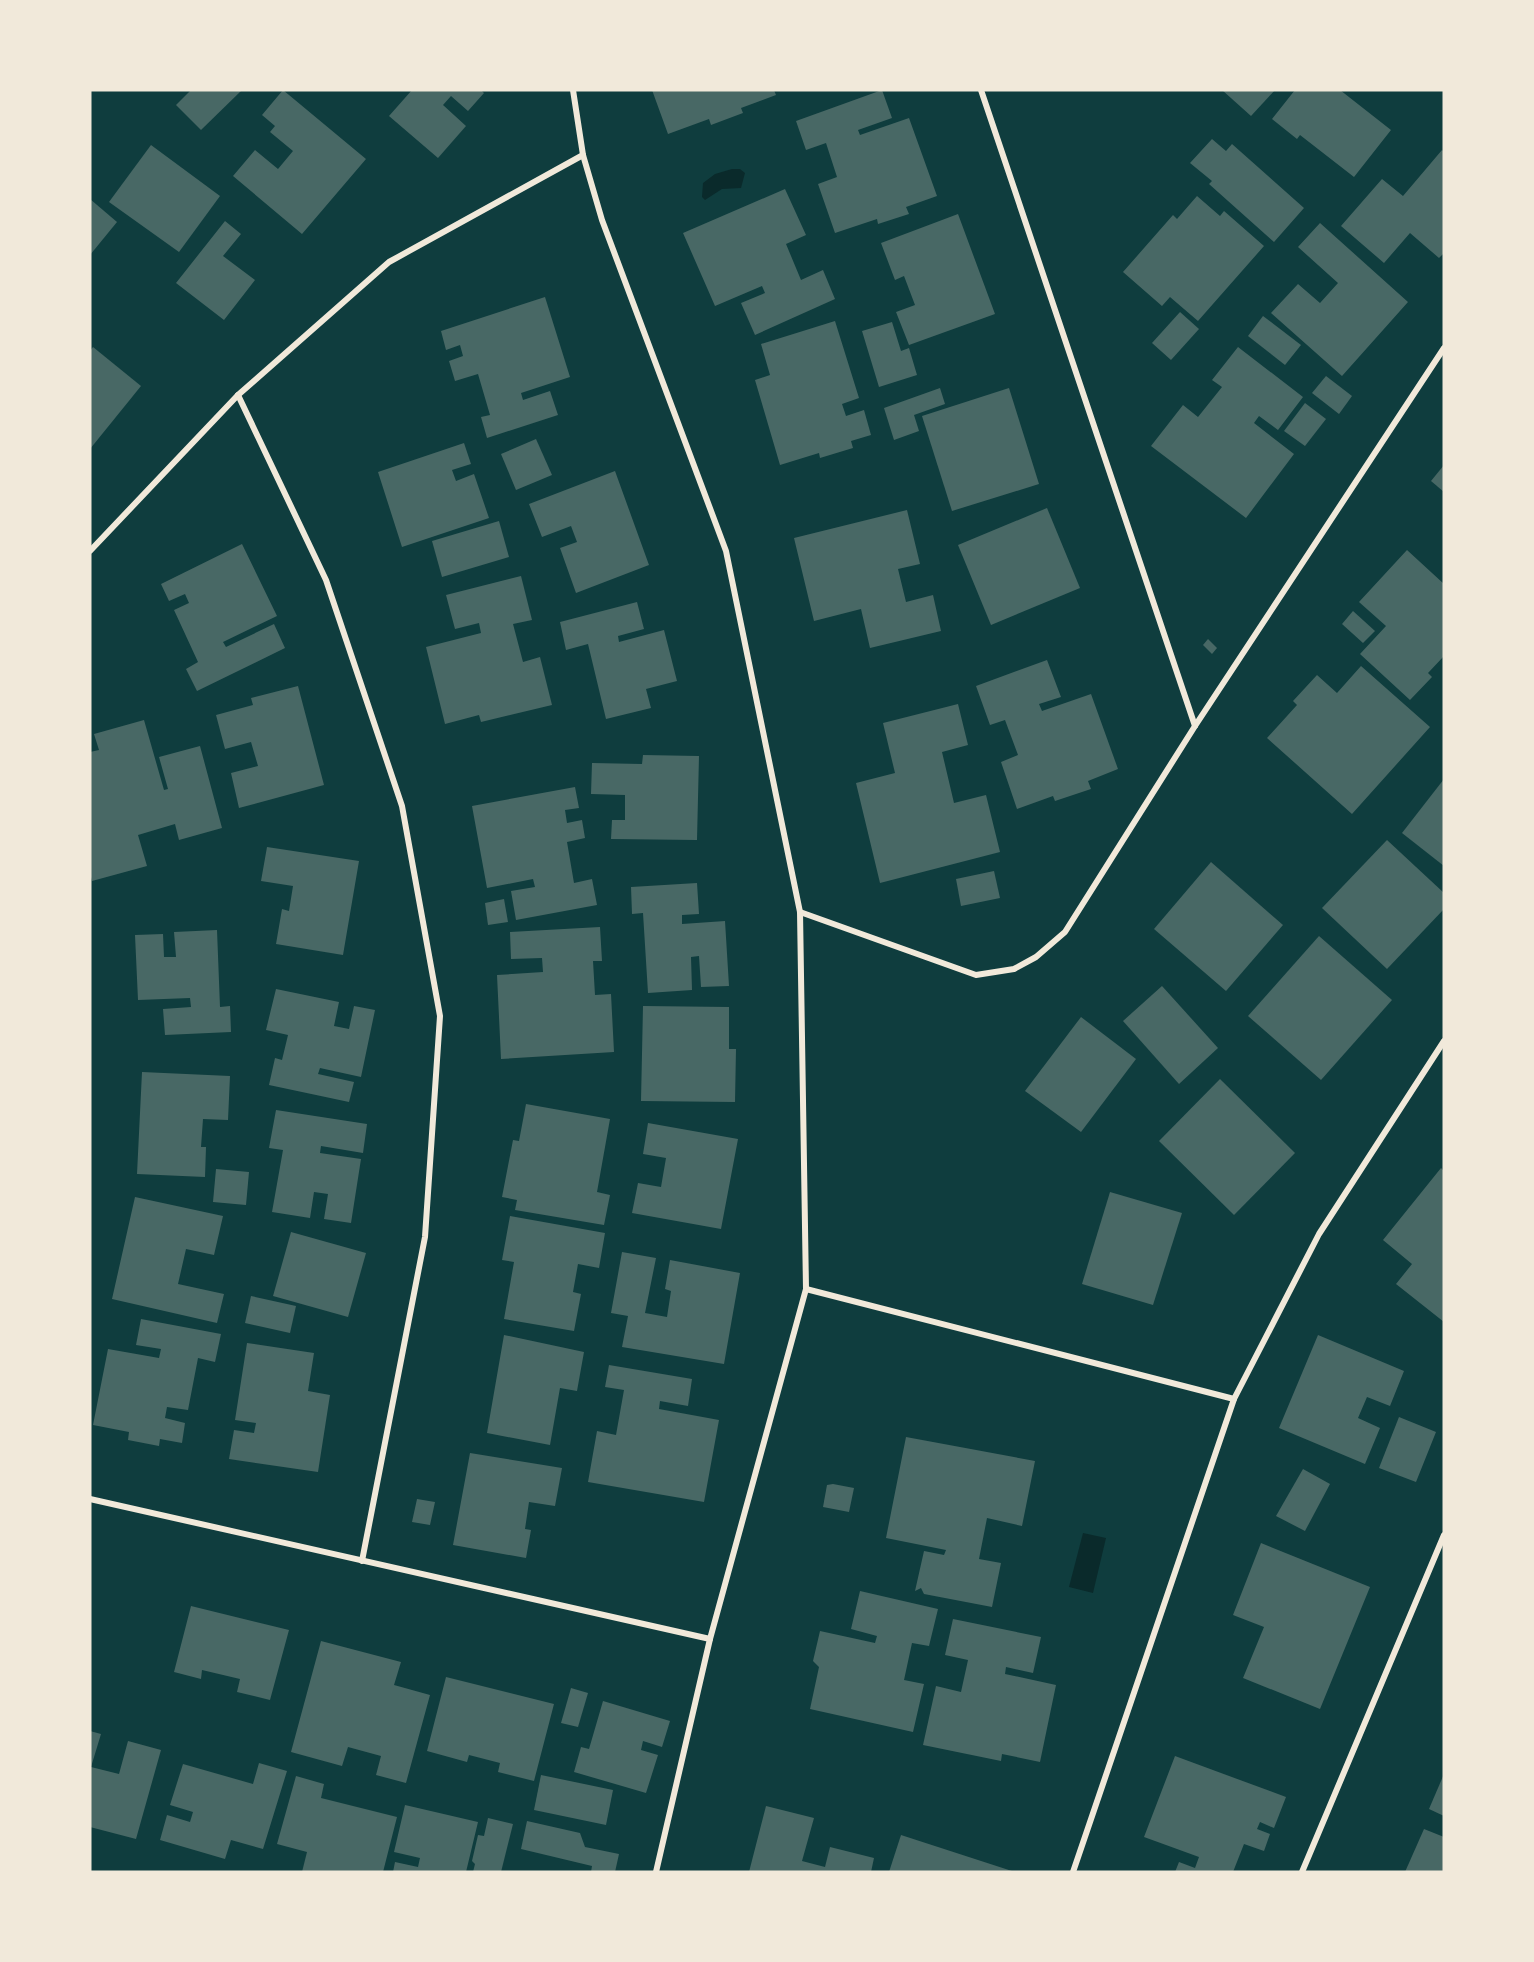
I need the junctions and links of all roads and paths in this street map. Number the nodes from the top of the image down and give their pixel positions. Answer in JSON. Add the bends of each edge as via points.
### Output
{"nodes":[{"id":1,"x":573,"y":90,"type":"edge"},
{"id":2,"x":981,"y":90,"type":"edge"},
{"id":3,"x":583,"y":155,"type":"junction"},
{"id":4,"x":1444,"y":348,"type":"edge"},
{"id":5,"x":238,"y":395,"type":"junction"},
{"id":6,"x":90,"y":551,"type":"edge"},
{"id":7,"x":1195,"y":726,"type":"junction"},
{"id":8,"x":800,"y":912,"type":"junction"},
{"id":9,"x":1444,"y":1041,"type":"edge"},
{"id":10,"x":806,"y":1289,"type":"junction"},
{"id":11,"x":1234,"y":1399,"type":"junction"},
{"id":12,"x":90,"y":1499,"type":"edge"},
{"id":13,"x":1444,"y":1535,"type":"edge"},
{"id":14,"x":362,"y":1560,"type":"junction"},
{"id":15,"x":710,"y":1640,"type":"junction"},
{"id":16,"x":656,"y":1872,"type":"edge"},
{"id":17,"x":1073,"y":1872,"type":"edge"},
{"id":18,"x":1302,"y":1872,"type":"edge"}],
"edges":[{"from":1,"to":3,"type":"street"},
{"from":2,"to":7,"type":"street"},
{"from":3,"to":5,"type":"street","via":[[389,262]]},
{"from":3,"to":8,"type":"street","via":[[602,220],[726,550]]},
{"from":4,"to":7,"type":"street"},
{"from":5,"to":6,"type":"street"},
{"from":5,"to":14,"type":"street","via":[[326,580],[402,806],[440,1016],[425,1237]]},
{"from":7,"to":8,"type":"street","via":[[1065,932],[1036,957],[1014,969],[976,975]]},
{"from":8,"to":10,"type":"street"},
{"from":9,"to":11,"type":"street","via":[[1318,1234]]},
{"from":10,"to":11,"type":"street"},
{"from":10,"to":15,"type":"street"},
{"from":11,"to":17,"type":"street"},
{"from":12,"to":14,"type":"street"},
{"from":13,"to":18,"type":"street"},
{"from":14,"to":15,"type":"street"},
{"from":15,"to":16,"type":"street"}]}
